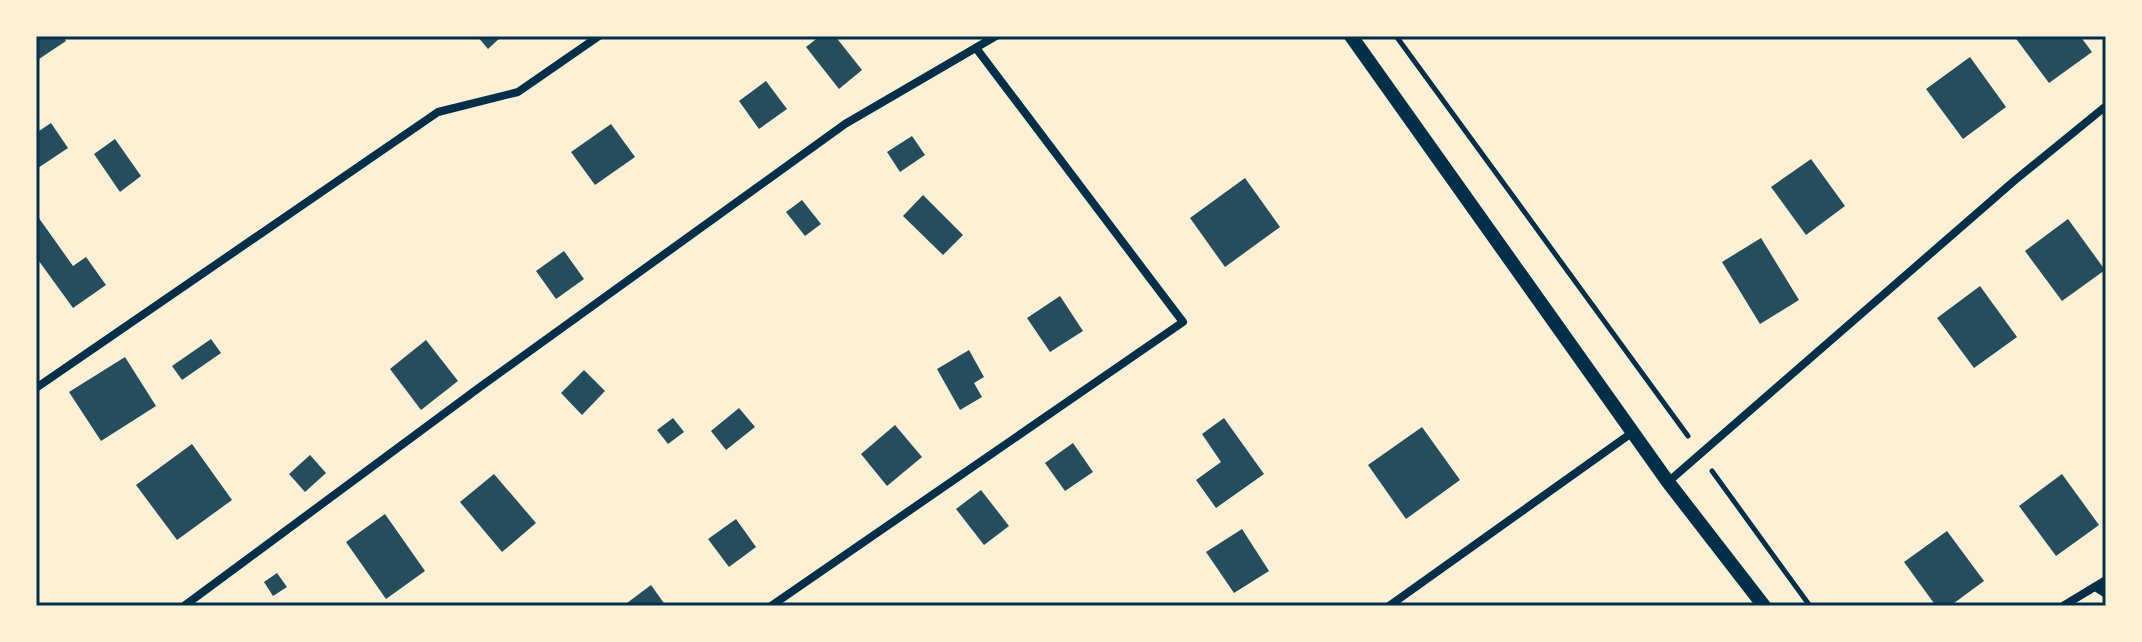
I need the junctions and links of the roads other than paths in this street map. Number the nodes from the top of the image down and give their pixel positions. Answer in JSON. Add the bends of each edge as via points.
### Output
{"nodes":[{"id":1,"x":599,"y":36,"type":"edge"},
{"id":2,"x":996,"y":36,"type":"edge"},
{"id":3,"x":1351,"y":36,"type":"edge"},
{"id":4,"x":976,"y":48,"type":"junction"},
{"id":5,"x":2106,"y":106,"type":"edge"},
{"id":6,"x":36,"y":388,"type":"edge"},
{"id":7,"x":1633,"y":432,"type":"junction"},
{"id":8,"x":1668,"y":482,"type":"junction"},
{"id":9,"x":2106,"y":580,"type":"edge"},
{"id":10,"x":2095,"y":587,"type":"junction"},
{"id":11,"x":2106,"y":594,"type":"edge"},
{"id":12,"x":184,"y":606,"type":"edge"},
{"id":13,"x":771,"y":606,"type":"edge"},
{"id":14,"x":1389,"y":606,"type":"edge"},
{"id":15,"x":1764,"y":606,"type":"edge"},
{"id":16,"x":2063,"y":606,"type":"edge"}],
"edges":[{"from":1,"to":6,"type":"street","via":[[518,92],[438,112]]},
{"from":2,"to":4,"type":"street"},
{"from":3,"to":7,"type":"street"},
{"from":4,"to":12,"type":"street","via":[[845,124]]},
{"from":4,"to":13,"type":"street","via":[[1183,322]]},
{"from":5,"to":8,"type":"street"},
{"from":7,"to":8,"type":"street"},
{"from":7,"to":14,"type":"street"},
{"from":8,"to":15,"type":"street"},
{"from":9,"to":10,"type":"street"},
{"from":10,"to":11,"type":"street"},
{"from":10,"to":16,"type":"street"}]}
